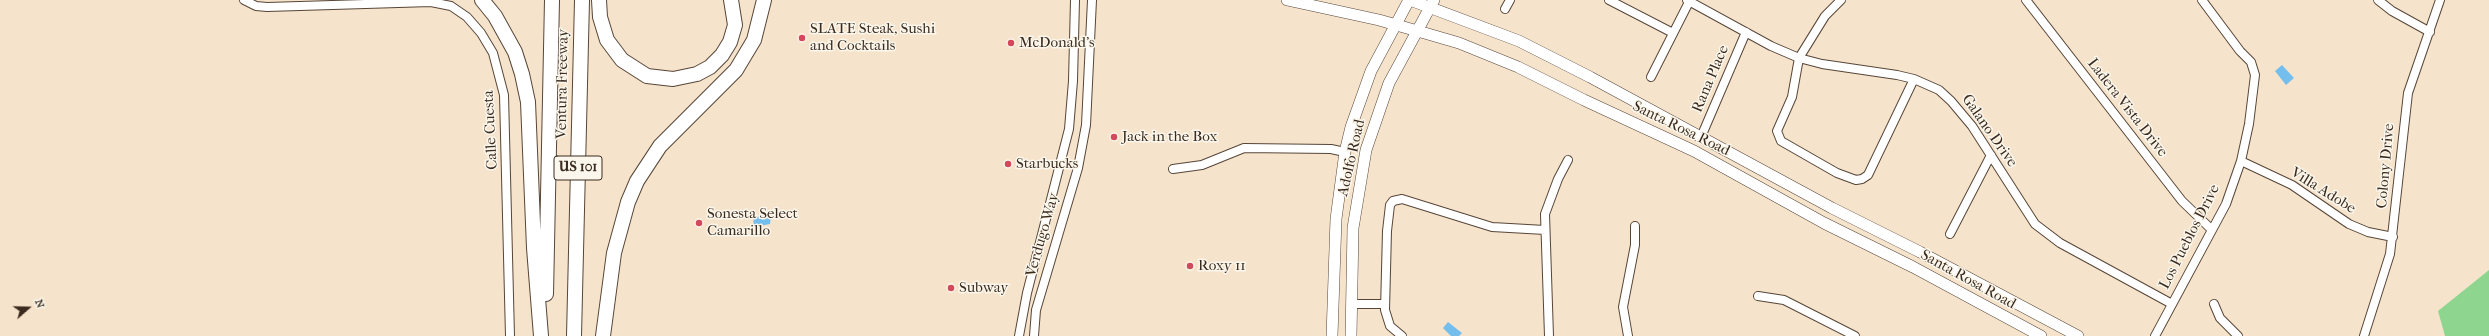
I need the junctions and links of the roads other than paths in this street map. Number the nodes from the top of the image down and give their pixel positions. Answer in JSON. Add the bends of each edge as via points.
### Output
{"nodes":[{"id":1,"x":244,"y":0,"type":"edge"},
{"id":2,"x":482,"y":0,"type":"edge"},
{"id":3,"x":552,"y":0,"type":"edge"},
{"id":4,"x":582,"y":0,"type":"edge"},
{"id":5,"x":599,"y":0,"type":"edge"},
{"id":6,"x":731,"y":0,"type":"edge"},
{"id":7,"x":764,"y":0,"type":"edge"},
{"id":8,"x":1075,"y":0,"type":"edge"},
{"id":9,"x":1092,"y":0,"type":"edge"},
{"id":10,"x":1287,"y":0,"type":"edge"},
{"id":11,"x":1409,"y":0,"type":"edge"},
{"id":12,"x":1510,"y":0,"type":"edge"},
{"id":13,"x":1609,"y":0,"type":"edge"},
{"id":14,"x":1841,"y":0,"type":"edge"},
{"id":15,"x":2026,"y":0,"type":"edge"},
{"id":16,"x":2202,"y":0,"type":"edge"},
{"id":17,"x":2378,"y":0,"type":"edge"},
{"id":18,"x":2440,"y":0,"type":"edge"},
{"id":19,"x":1688,"y":1,"type":"edge"},
{"id":20,"x":1432,"y":3,"type":"edge"},
{"id":21,"x":1505,"y":9,"type":"dead end"},
{"id":22,"x":1394,"y":25,"type":"junction"},
{"id":23,"x":1417,"y":31,"type":"junction"},
{"id":24,"x":1746,"y":32,"type":"junction"},
{"id":25,"x":2430,"y":32,"type":"junction"},
{"id":26,"x":1673,"y":33,"type":"junction"},
{"id":27,"x":1799,"y":58,"type":"junction"},
{"id":28,"x":1650,"y":77,"type":"dead end"},
{"id":29,"x":1914,"y":79,"type":"junction"},
{"id":30,"x":1701,"y":137,"type":"junction"},
{"id":31,"x":1345,"y":152,"type":"junction"},
{"id":32,"x":1991,"y":155,"type":"junction"},
{"id":33,"x":1568,"y":160,"type":"dead end"},
{"id":34,"x":2241,"y":161,"type":"junction"},
{"id":35,"x":1173,"y":169,"type":"dead end"},
{"id":36,"x":1635,"y":226,"type":"dead end"},
{"id":37,"x":2211,"y":229,"type":"junction"},
{"id":38,"x":1545,"y":230,"type":"junction"},
{"id":39,"x":1950,"y":234,"type":"dead end"},
{"id":40,"x":2393,"y":237,"type":"junction"},
{"id":41,"x":1758,"y":296,"type":"dead end"},
{"id":42,"x":1352,"y":304,"type":"junction"},
{"id":43,"x":1385,"y":304,"type":"junction"},
{"id":44,"x":2172,"y":304,"type":"junction"},
{"id":45,"x":2214,"y":304,"type":"dead end"},
{"id":46,"x":510,"y":336,"type":"edge"},
{"id":47,"x":541,"y":336,"type":"edge"},
{"id":48,"x":545,"y":336,"type":"edge"},
{"id":49,"x":574,"y":336,"type":"edge"},
{"id":50,"x":603,"y":336,"type":"edge"},
{"id":51,"x":1019,"y":336,"type":"edge"},
{"id":52,"x":1034,"y":336,"type":"edge"},
{"id":53,"x":1332,"y":336,"type":"edge"},
{"id":54,"x":1351,"y":336,"type":"edge"},
{"id":55,"x":1402,"y":336,"type":"edge"},
{"id":56,"x":1549,"y":336,"type":"edge"},
{"id":57,"x":1628,"y":336,"type":"edge"},
{"id":58,"x":1855,"y":336,"type":"edge"},
{"id":59,"x":2041,"y":336,"type":"edge"},
{"id":60,"x":2078,"y":336,"type":"edge"},
{"id":61,"x":2155,"y":336,"type":"edge"},
{"id":62,"x":2238,"y":336,"type":"edge"},
{"id":63,"x":2364,"y":336,"type":"edge"}],
"edges":[{"from":1,"to":46,"type":"street","name":"Calle Cuesta","via":[[256,6],[267,7],[431,2],[451,6],[467,17],[481,33],[493,53],[504,95]]},
{"from":2,"to":47,"type":"highway","via":[[495,16],[515,52],[528,102],[534,248]]},
{"from":3,"to":48,"type":"highway","name":"Ventura Freeway","number":"US 101"},
{"from":4,"to":49,"type":"highway","name":"Ventura Freeway","number":"US 101"},
{"from":5,"to":6,"type":"highway","via":[[600,17],[607,40],[622,60],[647,76],[673,79],[697,74],[710,67],[722,55],[730,42],[735,25]]},
{"from":7,"to":50,"type":"highway","via":[[754,40],[736,70],[660,146],[637,181],[618,234]]},
{"from":8,"to":51,"type":"street","name":"Verdugo Way","via":[[1073,81],[1068,129],[1027,293]]},
{"from":9,"to":52,"type":"street","name":"Verdugo Way","via":[[1086,125],[1078,168],[1036,310]]},
{"from":10,"to":22,"type":"main road","name":"Santa Rosa Road"},
{"from":11,"to":20,"type":"main road","name":"Santa Rosa Road"},
{"from":11,"to":22,"type":"main road","name":"Adolfo Road"},
{"from":12,"to":21,"type":"street"},
{"from":13,"to":26,"type":"street"},
{"from":14,"to":27,"type":"street","via":[[1825,16]]},
{"from":15,"to":37,"type":"street","name":"Ladera Vista Drive","via":[[2182,201]]},
{"from":16,"to":34,"type":"street","name":"Los Pueblos Drive","via":[[2251,62],[2255,75]]},
{"from":17,"to":25,"type":"street","via":[[2392,11]]},
{"from":18,"to":25,"type":"street","name":"Colony Drive"},
{"from":19,"to":24,"type":"street","name":"Galano Drive"},
{"from":19,"to":26,"type":"street"},
{"from":20,"to":23,"type":"main road","name":"Adolfo Road"},
{"from":20,"to":30,"type":"main road","name":"Santa Rosa Road","via":[[1519,41]]},
{"from":22,"to":23,"type":"main road","name":"Santa Rosa Road"},
{"from":22,"to":31,"type":"main road","name":"Adolfo Road","via":[[1366,85]]},
{"from":23,"to":42,"type":"main road","name":"Adolfo Road","via":[[1390,82],[1366,150],[1353,228]]},
{"from":23,"to":59,"type":"main road","name":"Santa Rosa Road","via":[[1518,67],[1694,151],[1824,223],[1913,266],[1980,305]]},
{"from":24,"to":27,"type":"street","name":"Galano Drive"},
{"from":24,"to":30,"type":"street","name":"Rana Place"},
{"from":25,"to":40,"type":"street","name":"Colony Drive","via":[[2412,76],[2408,94]]},
{"from":26,"to":28,"type":"street"},
{"from":27,"to":29,"type":"street","name":"Galano Drive"},
{"from":27,"to":29,"type":"street","via":[[1792,97],[1778,128],[1778,136],[1792,149],[1856,180],[1868,175]]},
{"from":29,"to":32,"type":"street","name":"Galano Drive","via":[[1939,90],[1951,101]]},
{"from":30,"to":60,"type":"main road","name":"Santa Rosa Road"},
{"from":31,"to":35,"type":"street","via":[[1331,149],[1244,148],[1202,165]]},
{"from":31,"to":53,"type":"main road","name":"Adolfo Road","via":[[1336,219]]},
{"from":32,"to":39,"type":"street"},
{"from":32,"to":44,"type":"street","name":"Galano Drive","via":[[2030,218],[2039,228],[2060,243]]},
{"from":33,"to":38,"type":"street","via":[[1546,211]]},
{"from":34,"to":37,"type":"street","name":"Los Pueblos Drive","via":[[2226,204]]},
{"from":34,"to":40,"type":"street","name":"Villa Adobe","via":[[2292,185],[2349,224],[2368,232]]},
{"from":36,"to":57,"type":"street","via":[[1635,245],[1623,307]]},
{"from":37,"to":44,"type":"street","name":"Los Pueblos Drive"},
{"from":38,"to":43,"type":"street","via":[[1492,227],[1402,199],[1395,200],[1390,205],[1387,231]]},
{"from":38,"to":56,"type":"street"},
{"from":40,"to":63,"type":"street","name":"Colony Drive"},
{"from":41,"to":58,"type":"street","via":[[1784,300]]},
{"from":42,"to":43,"type":"street"},
{"from":42,"to":54,"type":"main road","name":"Adolfo Road"},
{"from":43,"to":55,"type":"street","via":[[1387,321]]},
{"from":44,"to":61,"type":"street","name":"Los Pueblos Drive"},
{"from":45,"to":62,"type":"street","via":[[2220,318]]}]}
